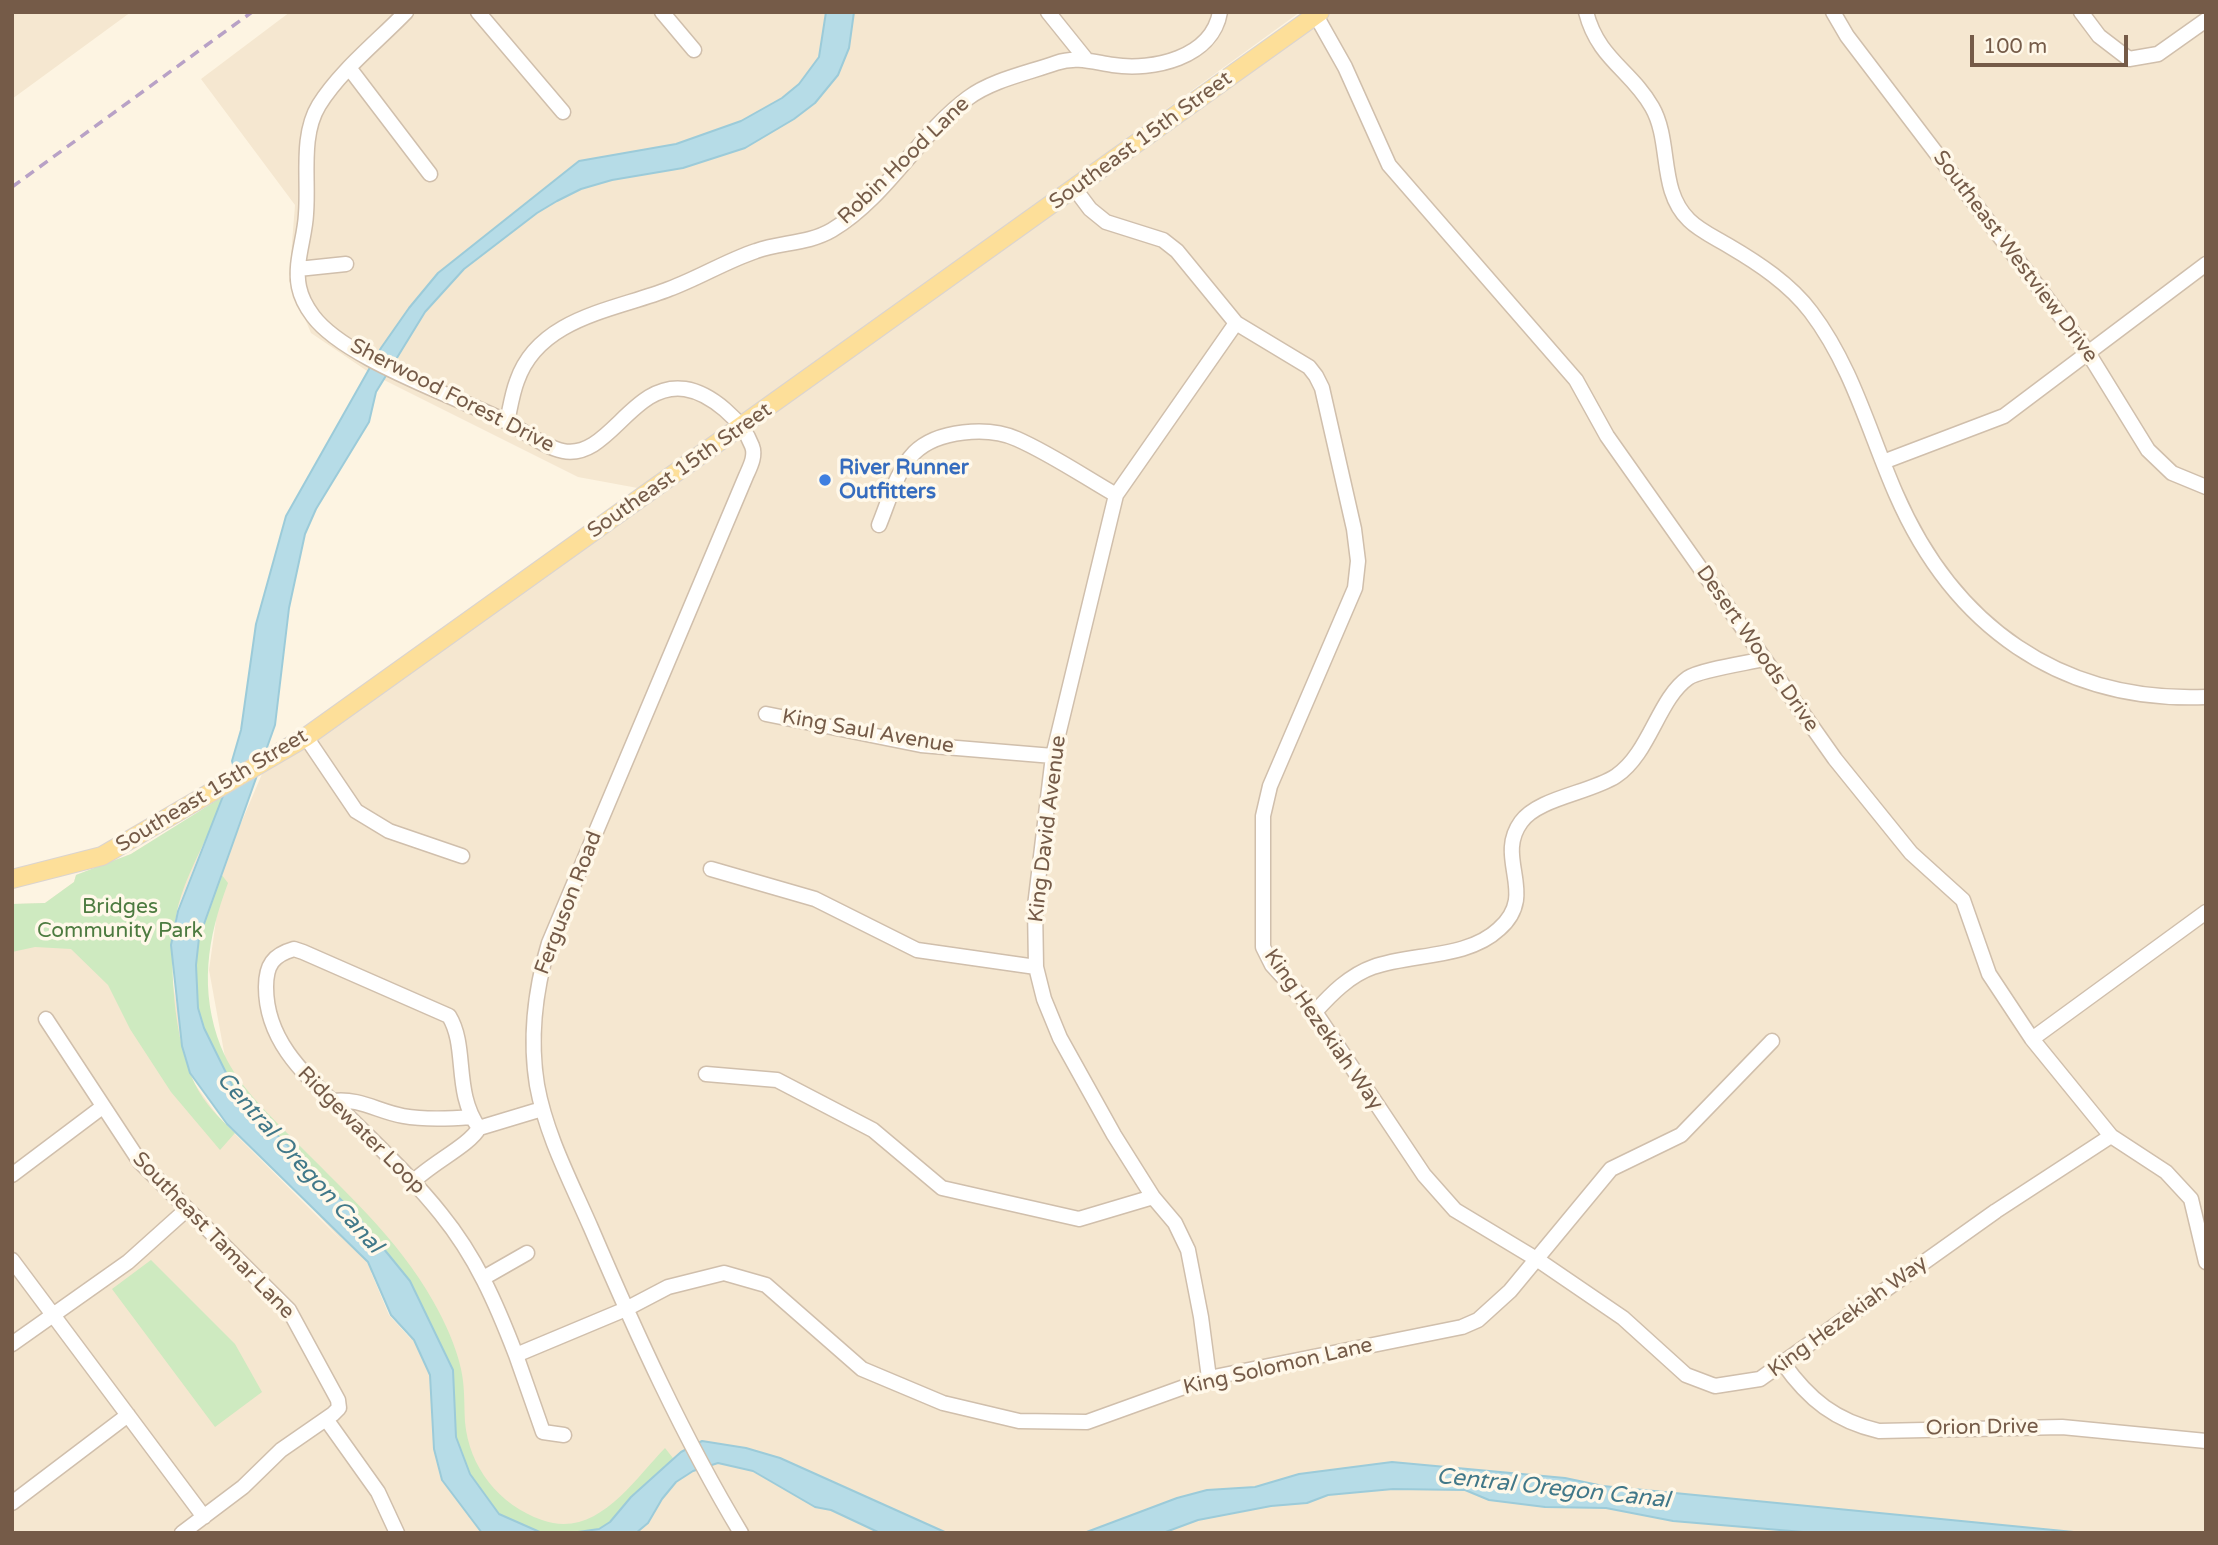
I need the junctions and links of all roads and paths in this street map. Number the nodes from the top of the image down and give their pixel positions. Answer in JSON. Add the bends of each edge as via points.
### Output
{"nodes":[{"id":1,"x":407,"y":12,"type":"edge"},
{"id":2,"x":478,"y":12,"type":"edge"},
{"id":3,"x":663,"y":12,"type":"edge"},
{"id":4,"x":1048,"y":12,"type":"edge"},
{"id":5,"x":1220,"y":12,"type":"edge"},
{"id":6,"x":1586,"y":12,"type":"edge"},
{"id":7,"x":1833,"y":12,"type":"edge"},
{"id":8,"x":2081,"y":12,"type":"edge"},
{"id":9,"x":1317,"y":13,"type":"edge"},
{"id":10,"x":2206,"y":20,"type":"edge"},
{"id":11,"x":694,"y":50,"type":"dead end"},
{"id":12,"x":1085,"y":58,"type":"junction"},
{"id":13,"x":350,"y":69,"type":"junction"},
{"id":14,"x":563,"y":111,"type":"dead end"},
{"id":15,"x":430,"y":174,"type":"dead end"},
{"id":16,"x":1074,"y":189,"type":"junction"},
{"id":17,"x":346,"y":264,"type":"dead end"},
{"id":18,"x":2206,"y":264,"type":"edge"},
{"id":19,"x":298,"y":269,"type":"junction"},
{"id":20,"x":1236,"y":323,"type":"junction"},
{"id":21,"x":2087,"y":351,"type":"junction"},
{"id":22,"x":507,"y":422,"type":"junction"},
{"id":23,"x":741,"y":429,"type":"junction"},
{"id":24,"x":1883,"y":462,"type":"junction"},
{"id":25,"x":2206,"y":487,"type":"edge"},
{"id":26,"x":1116,"y":495,"type":"junction"},
{"id":27,"x":879,"y":525,"type":"dead end"},
{"id":28,"x":1764,"y":659,"type":"junction"},
{"id":29,"x":2206,"y":697,"type":"edge"},
{"id":30,"x":766,"y":714,"type":"dead end"},
{"id":31,"x":306,"y":737,"type":"junction"},
{"id":32,"x":1053,"y":756,"type":"junction"},
{"id":33,"x":461,"y":856,"type":"dead end"},
{"id":34,"x":711,"y":869,"type":"dead end"},
{"id":35,"x":12,"y":879,"type":"edge"},
{"id":36,"x":2206,"y":912,"type":"edge"},
{"id":37,"x":1036,"y":967,"type":"junction"},
{"id":38,"x":1315,"y":1012,"type":"junction"},
{"id":39,"x":46,"y":1019,"type":"dead end"},
{"id":40,"x":2032,"y":1039,"type":"junction"},
{"id":41,"x":1772,"y":1041,"type":"dead end"},
{"id":42,"x":706,"y":1074,"type":"dead end"},
{"id":43,"x":332,"y":1101,"type":"junction"},
{"id":44,"x":101,"y":1108,"type":"junction"},
{"id":45,"x":542,"y":1109,"type":"junction"},
{"id":46,"x":475,"y":1122,"type":"junction"},
{"id":47,"x":2111,"y":1136,"type":"junction"},
{"id":48,"x":12,"y":1175,"type":"edge"},
{"id":49,"x":413,"y":1182,"type":"junction"},
{"id":50,"x":1153,"y":1197,"type":"junction"},
{"id":51,"x":186,"y":1210,"type":"junction"},
{"id":52,"x":527,"y":1253,"type":"dead end"},
{"id":53,"x":1538,"y":1260,"type":"junction"},
{"id":54,"x":12,"y":1261,"type":"edge"},
{"id":55,"x":2206,"y":1262,"type":"edge"},
{"id":56,"x":485,"y":1277,"type":"junction"},
{"id":57,"x":625,"y":1309,"type":"junction"},
{"id":58,"x":52,"y":1313,"type":"junction"},
{"id":59,"x":12,"y":1344,"type":"edge"},
{"id":60,"x":516,"y":1355,"type":"junction"},
{"id":61,"x":1783,"y":1363,"type":"junction"},
{"id":62,"x":1209,"y":1378,"type":"junction"},
{"id":63,"x":128,"y":1415,"type":"junction"},
{"id":64,"x":326,"y":1419,"type":"junction"},
{"id":65,"x":564,"y":1435,"type":"dead end"},
{"id":66,"x":2206,"y":1441,"type":"edge"},
{"id":67,"x":12,"y":1503,"type":"edge"},
{"id":68,"x":204,"y":1517,"type":"junction"},
{"id":69,"x":182,"y":1533,"type":"edge"},
{"id":70,"x":397,"y":1533,"type":"edge"},
{"id":71,"x":741,"y":1533,"type":"edge"}],
"edges":[{"from":1,"to":13,"type":"street","name":"Sherwood Forest Drive"},
{"from":2,"to":14,"type":"street"},
{"from":3,"to":11,"type":"street"},
{"from":4,"to":12,"type":"street"},
{"from":5,"to":12,"type":"street","name":"Robin Hood Lane","via":[[1211,37],[1176,59],[1115,65]]},
{"from":6,"to":24,"type":"street","via":[[1597,43],[1651,105],[1660,125],[1670,189],[1678,208],[1691,222],[1765,269],[1810,310],[1854,387]]},
{"from":7,"to":21,"type":"street","name":"Southeast Westview Drive"},
{"from":8,"to":10,"type":"street","via":[[2099,36],[2129,59],[2158,54]]},
{"from":9,"to":16,"type":"main road","name":"Southeast 15th Street"},
{"from":9,"to":28,"type":"street","name":"Desert Woods Drive","via":[[1389,165],[1576,380],[1607,436]]},
{"from":12,"to":22,"type":"street","name":"Robin Hood Lane","via":[[1060,61],[971,95],[875,195],[832,230],[810,240],[754,251],[671,289],[564,326],[538,348],[517,379]]},
{"from":13,"to":15,"type":"street"},
{"from":13,"to":19,"type":"street","name":"Sherwood Forest Drive","via":[[318,106],[310,129]]},
{"from":16,"to":20,"type":"street","name":"King Hezekiah Way","via":[[1106,222],[1163,240],[1177,251]]},
{"from":16,"to":23,"type":"main road","name":"Southeast 15th Street"},
{"from":17,"to":19,"type":"street"},
{"from":18,"to":21,"type":"street"},
{"from":19,"to":22,"type":"street","name":"Sherwood Forest Drive","via":[[299,288],[314,317],[329,332],[394,371]]},
{"from":20,"to":26,"type":"street","name":"King David Avenue"},
{"from":20,"to":38,"type":"street","name":"King Hezekiah Way","via":[[1310,367],[1316,376],[1356,550],[1355,588],[1270,786],[1263,816],[1263,947],[1272,965]]},
{"from":21,"to":24,"type":"street","via":[[2004,416]]},
{"from":21,"to":25,"type":"street","name":"Southeast Westview Drive","via":[[2153,456],[2180,478]]},
{"from":22,"to":23,"type":"street","name":"Sherwood Forest Drive","via":[[562,451],[579,452],[642,402],[673,389],[701,395],[728,412]]},
{"from":23,"to":31,"type":"main road","name":"Southeast 15th Street"},
{"from":23,"to":45,"type":"street","name":"Ferguson Road","via":[[752,446],[752,463],[540,973],[533,1041]]},
{"from":24,"to":29,"type":"street","via":[[1906,516],[1933,560],[2000,638],[2044,664],[2090,681],[2169,697]]},
{"from":26,"to":27,"type":"street","via":[[1015,438],[995,433],[948,436],[928,442],[902,469]]},
{"from":26,"to":32,"type":"street","name":"King David Avenue"},
{"from":28,"to":38,"type":"street","via":[[1703,670],[1688,678],[1677,688],[1635,759],[1617,775],[1534,809],[1521,821],[1510,853],[1519,892],[1512,917],[1496,932],[1472,945],[1372,967],[1334,991]]},
{"from":28,"to":40,"type":"street","name":"Desert Woods Drive","via":[[1835,759],[1911,853],[1963,900],[1989,974]]},
{"from":30,"to":32,"type":"street","name":"King Saul Avenue","via":[[921,745]]},
{"from":31,"to":33,"type":"street","via":[[356,811],[389,831]]},
{"from":31,"to":35,"type":"main road","name":"Southeast 15th Street","via":[[102,856]]},
{"from":32,"to":37,"type":"street","name":"King David Avenue","via":[[1035,906]]},
{"from":34,"to":37,"type":"street","via":[[815,899],[916,950]]},
{"from":36,"to":40,"type":"street"},
{"from":37,"to":50,"type":"street","name":"King David Avenue","via":[[1060,1038]]},
{"from":38,"to":53,"type":"street","name":"King Hezekiah Way","via":[[1424,1175],[1455,1210]]},
{"from":39,"to":44,"type":"street","name":"Southeast Tamar Lane"},
{"from":40,"to":47,"type":"street","name":"Desert Woods Drive"},
{"from":41,"to":53,"type":"street","name":"King Solomon Lane","via":[[1682,1135],[1611,1169]]},
{"from":42,"to":50,"type":"street","via":[[777,1080],[873,1130],[942,1188],[1079,1219]]},
{"from":43,"to":46,"type":"street","via":[[351,1099],[403,1116]]},
{"from":43,"to":46,"type":"street","name":"Ridgewater Loop","via":[[303,1074],[271,1026],[266,971],[282,952],[303,951],[449,1016],[455,1026],[461,1081]]},
{"from":43,"to":49,"type":"street","name":"Ridgewater Loop"},
{"from":44,"to":48,"type":"street"},
{"from":44,"to":51,"type":"street","name":"Southeast Tamar Lane","via":[[140,1162]]},
{"from":45,"to":46,"type":"street"},
{"from":45,"to":57,"type":"street","name":"Ferguson Road"},
{"from":46,"to":49,"type":"street","via":[[475,1136]]},
{"from":47,"to":55,"type":"street","name":"Desert Woods Drive","via":[[2165,1172],[2191,1199]]},
{"from":47,"to":61,"type":"street","name":"King Hezekiah Way","via":[[1996,1210]]},
{"from":49,"to":56,"type":"street","name":"Ridgewater Loop","via":[[442,1214]]},
{"from":50,"to":62,"type":"street","name":"King David Avenue","via":[[1175,1223],[1188,1250]]},
{"from":51,"to":58,"type":"street","via":[[128,1262]]},
{"from":51,"to":64,"type":"street","name":"Southeast Tamar Lane","via":[[289,1310],[338,1400],[339,1408]]},
{"from":52,"to":56,"type":"street"},
{"from":53,"to":61,"type":"street","name":"King Hezekiah Way","via":[[1623,1318],[1686,1375],[1715,1387],[1737,1385],[1760,1380]]},
{"from":53,"to":62,"type":"street","name":"King Solomon Lane","via":[[1494,1308],[1462,1327]]},
{"from":54,"to":58,"type":"street"},
{"from":56,"to":60,"type":"street","name":"Ridgewater Loop"},
{"from":57,"to":60,"type":"street"},
{"from":57,"to":62,"type":"street","name":"King Solomon Lane","via":[[668,1286],[724,1273],[756,1282],[800,1312],[862,1369],[943,1403],[1019,1422],[1087,1422]]},
{"from":57,"to":71,"type":"street","name":"Ferguson Road","via":[[691,1445]]},
{"from":58,"to":59,"type":"street"},
{"from":58,"to":63,"type":"street"},
{"from":60,"to":65,"type":"street","name":"Ridgewater Loop","via":[[543,1432]]},
{"from":61,"to":66,"type":"street","name":"Orion Drive","via":[[1799,1386],[1830,1414],[1880,1431],[2062,1426]]},
{"from":63,"to":67,"type":"street"},
{"from":63,"to":68,"type":"street"},
{"from":64,"to":68,"type":"street","via":[[281,1450]]},
{"from":64,"to":70,"type":"street","via":[[378,1492]]},
{"from":68,"to":69,"type":"street"}]}
